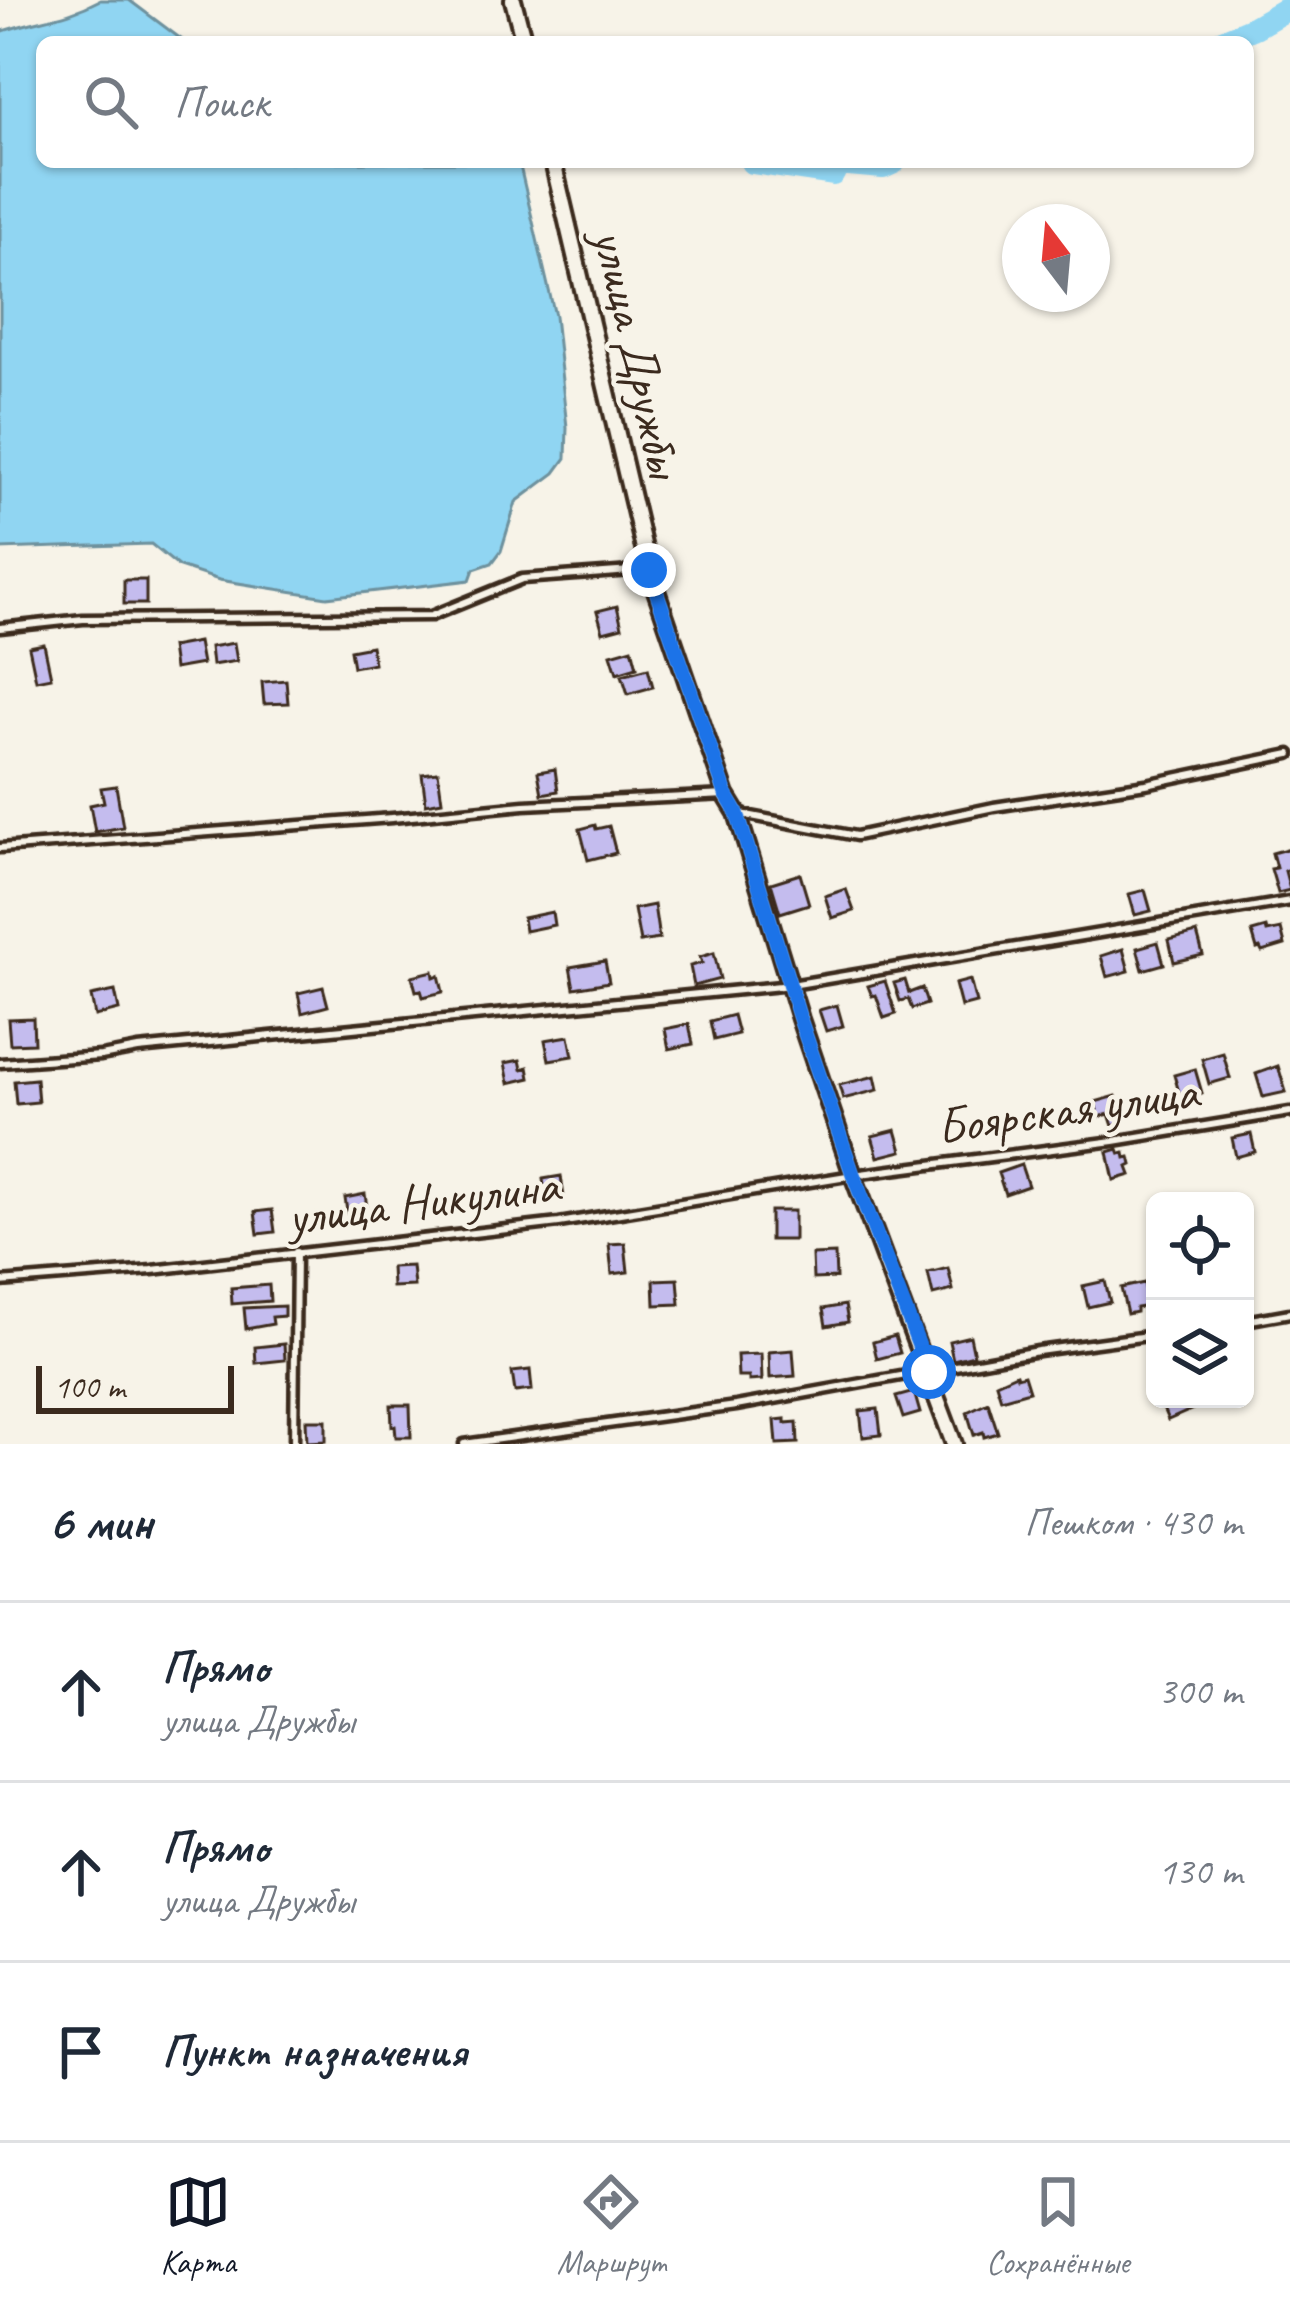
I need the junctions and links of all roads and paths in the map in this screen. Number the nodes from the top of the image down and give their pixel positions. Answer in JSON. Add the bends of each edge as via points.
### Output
{"nodes":[{"id":1,"x":513,"y":0,"type":"edge"},
{"id":2,"x":522,"y":36,"type":"edge"},
{"id":3,"x":555,"y":168,"type":"edge"},
{"id":4,"x":649,"y":570,"type":"junction"},
{"id":5,"x":0,"y":628,"type":"edge"},
{"id":6,"x":1290,"y":754,"type":"edge"},
{"id":7,"x":726,"y":794,"type":"junction"},
{"id":8,"x":737,"y":813,"type":"junction"},
{"id":9,"x":0,"y":848,"type":"edge"},
{"id":10,"x":1290,"y":901,"type":"edge"},
{"id":11,"x":791,"y":986,"type":"junction"},
{"id":12,"x":0,"y":1063,"type":"edge"},
{"id":13,"x":1290,"y":1112,"type":"edge"},
{"id":14,"x":853,"y":1174,"type":"junction"},
{"id":15,"x":296,"y":1252,"type":"junction"},
{"id":16,"x":0,"y":1282,"type":"edge"},
{"id":17,"x":1290,"y":1313,"type":"edge"},
{"id":18,"x":1254,"y":1319,"type":"edge"},
{"id":19,"x":1146,"y":1336,"type":"edge"},
{"id":20,"x":929,"y":1372,"type":"junction"},
{"id":21,"x":294,"y":1444,"type":"edge"},
{"id":22,"x":464,"y":1444,"type":"edge"},
{"id":23,"x":954,"y":1444,"type":"edge"}],
"edges":[{"from":1,"to":2,"type":"street"},
{"from":3,"to":4,"type":"street","name":"улица Дружбы"},
{"from":4,"to":5,"type":"lane","via":[[522,579],[431,616],[83,619]]},
{"from":4,"to":7,"type":"street","name":"улица Дружбы"},
{"from":6,"to":8,"type":"lane","via":[[856,836]]},
{"from":7,"to":8,"type":"lane"},
{"from":7,"to":9,"type":"lane"},
{"from":8,"to":11,"type":"street"},
{"from":10,"to":11,"type":"lane"},
{"from":11,"to":12,"type":"lane"},
{"from":11,"to":14,"type":"street"},
{"from":13,"to":14,"type":"lane","name":"Боярская улица"},
{"from":14,"to":15,"type":"lane","name":"улица Никулина","via":[[559,1223]]},
{"from":14,"to":20,"type":"street"},
{"from":15,"to":16,"type":"lane","name":"улица Никулина"},
{"from":15,"to":21,"type":"lane"},
{"from":17,"to":18,"type":"lane"},
{"from":19,"to":20,"type":"lane"},
{"from":20,"to":22,"type":"lane"},
{"from":20,"to":23,"type":"street"}]}
